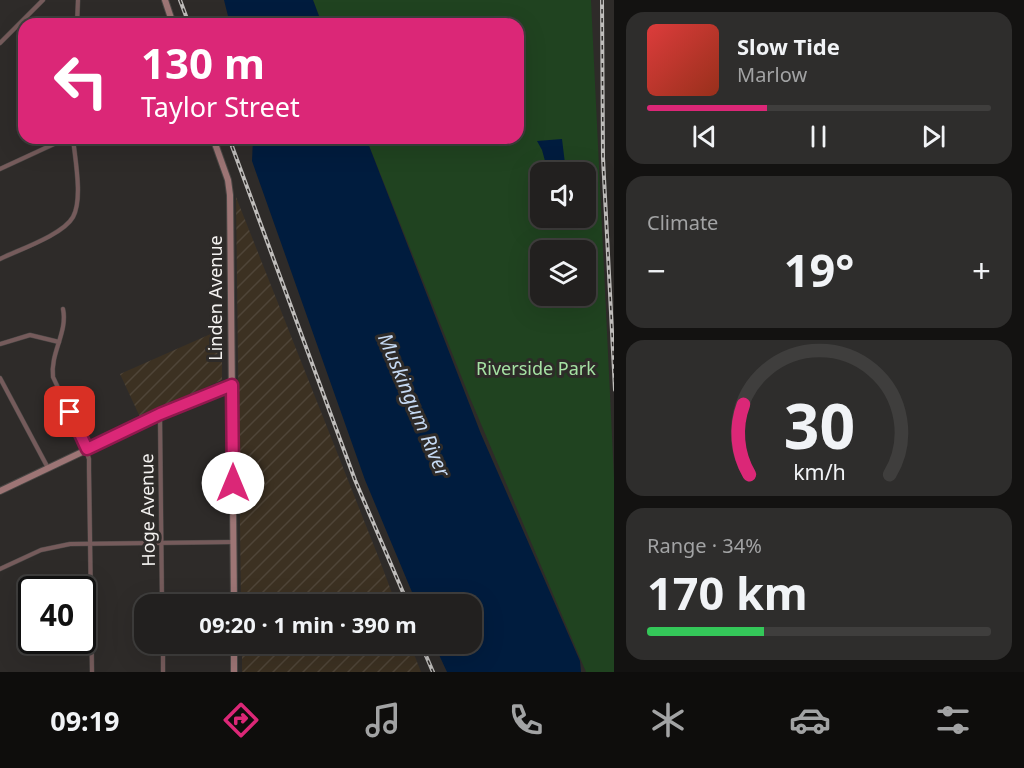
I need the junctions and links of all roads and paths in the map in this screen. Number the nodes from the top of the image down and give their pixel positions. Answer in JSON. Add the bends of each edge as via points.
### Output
{"nodes":[{"id":1,"x":43,"y":0,"type":"edge"},
{"id":2,"x":78,"y":0,"type":"edge"},
{"id":3,"x":165,"y":0,"type":"edge"},
{"id":4,"x":25,"y":18,"type":"edge"},
{"id":5,"x":77,"y":18,"type":"edge"},
{"id":6,"x":171,"y":18,"type":"edge"},
{"id":7,"x":18,"y":25,"type":"edge"},
{"id":8,"x":0,"y":43,"type":"edge"},
{"id":9,"x":54,"y":144,"type":"edge"},
{"id":10,"x":73,"y":144,"type":"edge"},
{"id":11,"x":215,"y":144,"type":"edge"},
{"id":12,"x":0,"y":169,"type":"edge"},
{"id":13,"x":0,"y":259,"type":"edge"},
{"id":14,"x":63,"y":309,"type":"dead end"},
{"id":15,"x":59,"y":342,"type":"junction"},
{"id":16,"x":0,"y":344,"type":"edge"},
{"id":17,"x":0,"y":378,"type":"edge"},
{"id":18,"x":232,"y":385,"type":"junction"},
{"id":19,"x":160,"y":414,"type":"junction"},
{"id":20,"x":86,"y":449,"type":"junction"},
{"id":21,"x":48,"y":468,"type":"junction"},
{"id":22,"x":0,"y":491,"type":"edge"},
{"id":23,"x":161,"y":542,"type":"junction"},
{"id":24,"x":233,"y":542,"type":"junction"},
{"id":25,"x":91,"y":543,"type":"junction"},
{"id":26,"x":0,"y":569,"type":"edge"},
{"id":27,"x":162,"y":594,"type":"edge"},
{"id":28,"x":234,"y":594,"type":"edge"},
{"id":29,"x":163,"y":654,"type":"edge"},
{"id":30,"x":234,"y":654,"type":"edge"},
{"id":31,"x":92,"y":672,"type":"edge"},
{"id":32,"x":163,"y":672,"type":"edge"},
{"id":33,"x":234,"y":672,"type":"edge"}],
"edges":[{"from":1,"to":4,"type":"street"},
{"from":2,"to":5,"type":"street"},
{"from":3,"to":6,"type":"street"},
{"from":7,"to":8,"type":"street"},
{"from":9,"to":12,"type":"street"},
{"from":10,"to":13,"type":"street","via":[[77,201],[72,219],[59,230]]},
{"from":11,"to":18,"type":"street","name":"Linden Avenue","via":[[230,195]]},
{"from":14,"to":15,"type":"street","via":[[65,319]]},
{"from":15,"to":16,"type":"street","via":[[30,335]]},
{"from":15,"to":20,"type":"street","via":[[53,377]]},
{"from":17,"to":21,"type":"street"},
{"from":18,"to":19,"type":"street"},
{"from":18,"to":24,"type":"street","name":"Linden Avenue"},
{"from":19,"to":20,"type":"street"},
{"from":19,"to":23,"type":"street","name":"Hoge Avenue"},
{"from":20,"to":21,"type":"street"},
{"from":20,"to":25,"type":"street"},
{"from":21,"to":22,"type":"street"},
{"from":23,"to":24,"type":"street"},
{"from":23,"to":25,"type":"street"},
{"from":23,"to":27,"type":"street","name":"Hoge Avenue"},
{"from":24,"to":28,"type":"street","name":"Linden Avenue"},
{"from":25,"to":26,"type":"street","via":[[41,550]]},
{"from":25,"to":31,"type":"street"},
{"from":29,"to":32,"type":"street"},
{"from":30,"to":33,"type":"street"}]}
